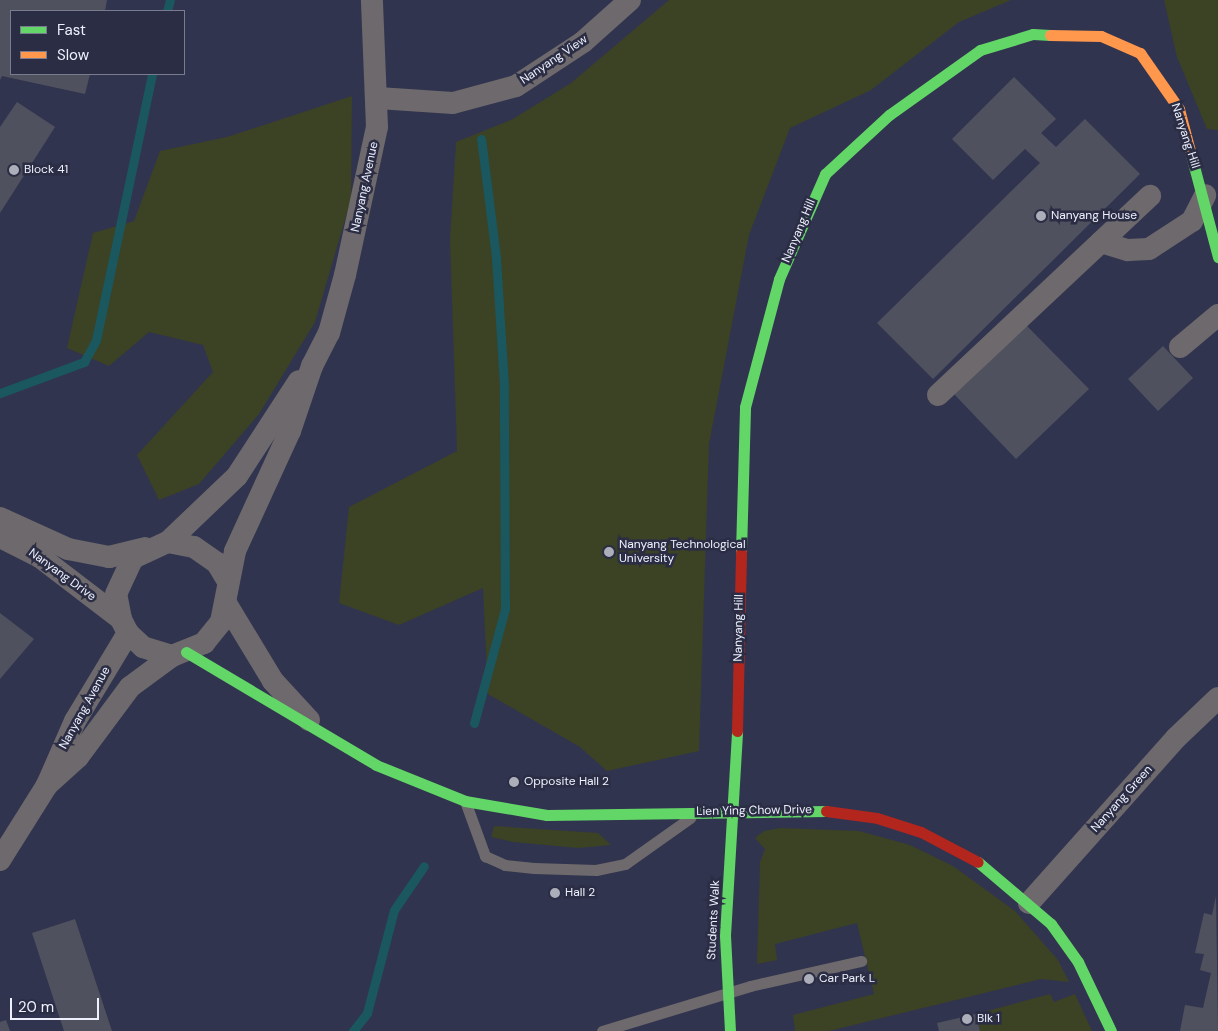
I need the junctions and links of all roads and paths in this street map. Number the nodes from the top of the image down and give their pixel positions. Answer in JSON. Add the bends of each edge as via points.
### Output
{"nodes":[{"id":1,"x":372,"y":0,"type":"edge"},
{"id":2,"x":630,"y":0,"type":"edge"},
{"id":3,"x":378,"y":98,"type":"junction"},
{"id":4,"x":1204,"y":195,"type":"junction"},
{"id":5,"x":1150,"y":196,"type":"dead end"},
{"id":6,"x":1101,"y":242,"type":"junction"},
{"id":7,"x":1218,"y":257,"type":"edge"},
{"id":8,"x":1218,"y":315,"type":"edge"},
{"id":9,"x":1180,"y":346,"type":"dead end"},
{"id":10,"x":312,"y":366,"type":"junction"},
{"id":11,"x":938,"y":396,"type":"dead end"},
{"id":12,"x":0,"y":518,"type":"edge"},
{"id":13,"x":0,"y":537,"type":"edge"},
{"id":14,"x":159,"y":544,"type":"junction"},
{"id":15,"x":228,"y":581,"type":"junction"},
{"id":16,"x":227,"y":605,"type":"junction"},
{"id":17,"x":124,"y":626,"type":"junction"},
{"id":18,"x":179,"y":654,"type":"junction"},
{"id":19,"x":1218,"y":698,"type":"edge"},
{"id":20,"x":318,"y":729,"type":"junction"},
{"id":21,"x":47,"y":785,"type":"junction"},
{"id":22,"x":465,"y":801,"type":"junction"},
{"id":23,"x":735,"y":810,"type":"junction"},
{"id":24,"x":697,"y":812,"type":"junction"},
{"id":25,"x":0,"y":860,"type":"edge"},
{"id":26,"x":1029,"y":903,"type":"junction"},
{"id":27,"x":861,"y":961,"type":"dead end"},
{"id":28,"x":725,"y":997,"type":"junction"},
{"id":29,"x":602,"y":1031,"type":"edge"},
{"id":30,"x":730,"y":1031,"type":"edge"},
{"id":31,"x":1111,"y":1031,"type":"edge"}],
"edges":[{"from":1,"to":3,"type":"street","name":"Nanyang Avenue"},
{"from":2,"to":3,"type":"street","name":"Nanyang View","via":[[583,42],[516,86],[453,104]]},
{"from":3,"to":10,"type":"street","name":"Nanyang Avenue","via":[[372,161],[345,275],[328,333]]},
{"from":4,"to":6,"type":"street","via":[[1192,221],[1149,249],[1128,250]]},
{"from":4,"to":7,"type":"street","name":"Nanyang Hill"},
{"from":4,"to":23,"type":"street","name":"Nanyang Hill","via":[[1179,109],[1163,81],[1140,53],[1101,36],[1070,32],[1006,39],[973,54],[889,115],[825,174],[779,279],[745,407]]},
{"from":5,"to":6,"type":"street"},
{"from":6,"to":11,"type":"street"},
{"from":8,"to":9,"type":"street"},
{"from":10,"to":14,"type":"street","name":"Nanyang Avenue","via":[[237,476]]},
{"from":10,"to":15,"type":"street","name":"Nanyang Avenue","via":[[290,431],[235,551]]},
{"from":12,"to":14,"type":"street","name":"Nanyang Drive","via":[[68,549],[109,557]]},
{"from":13,"to":17,"type":"street","name":"Nanyang Drive","via":[[40,557]]},
{"from":14,"to":15,"type":"street","via":[[208,554]]},
{"from":14,"to":17,"type":"street","name":"Nanyang Avenue","via":[[133,558],[122,576],[116,594]]},
{"from":15,"to":16,"type":"street","name":"Nanyang Avenue"},
{"from":16,"to":18,"type":"street","name":"Nanyang Avenue","via":[[213,635]]},
{"from":16,"to":20,"type":"street","name":"Lien Ying Chow Drive","via":[[273,681]]},
{"from":17,"to":18,"type":"street","via":[[155,654]]},
{"from":17,"to":21,"type":"street","name":"Nanyang Avenue","via":[[75,721]]},
{"from":18,"to":20,"type":"street","name":"Lien Ying Chow Drive","via":[[204,659],[275,708]]},
{"from":18,"to":21,"type":"street","name":"Nanyang Avenue","via":[[130,687],[78,757]]},
{"from":19,"to":26,"type":"street","name":"Nanyang Green","via":[[1176,738]]},
{"from":20,"to":22,"type":"street","name":"Lien Ying Chow Drive","via":[[376,765]]},
{"from":21,"to":25,"type":"street","name":"Nanyang Avenue"},
{"from":22,"to":24,"type":"street","name":"Lien Ying Chow Drive","via":[[547,815]]},
{"from":22,"to":24,"type":"lane","via":[[485,856],[506,865],[534,868],[596,870],[625,864],[662,841]]},
{"from":23,"to":24,"type":"street","name":"Lien Ying Chow Drive"},
{"from":23,"to":26,"type":"street","name":"Lien Ying Chow Drive","via":[[822,810],[897,824],[966,854]]},
{"from":23,"to":28,"type":"street","name":"Students Walk"},
{"from":26,"to":31,"type":"street","name":"Lien Ying Chow Drive","via":[[1051,924],[1078,962]]},
{"from":27,"to":28,"type":"lane","via":[[750,986]]},
{"from":28,"to":29,"type":"lane"},
{"from":28,"to":30,"type":"street","name":"Students Walk"}]}
